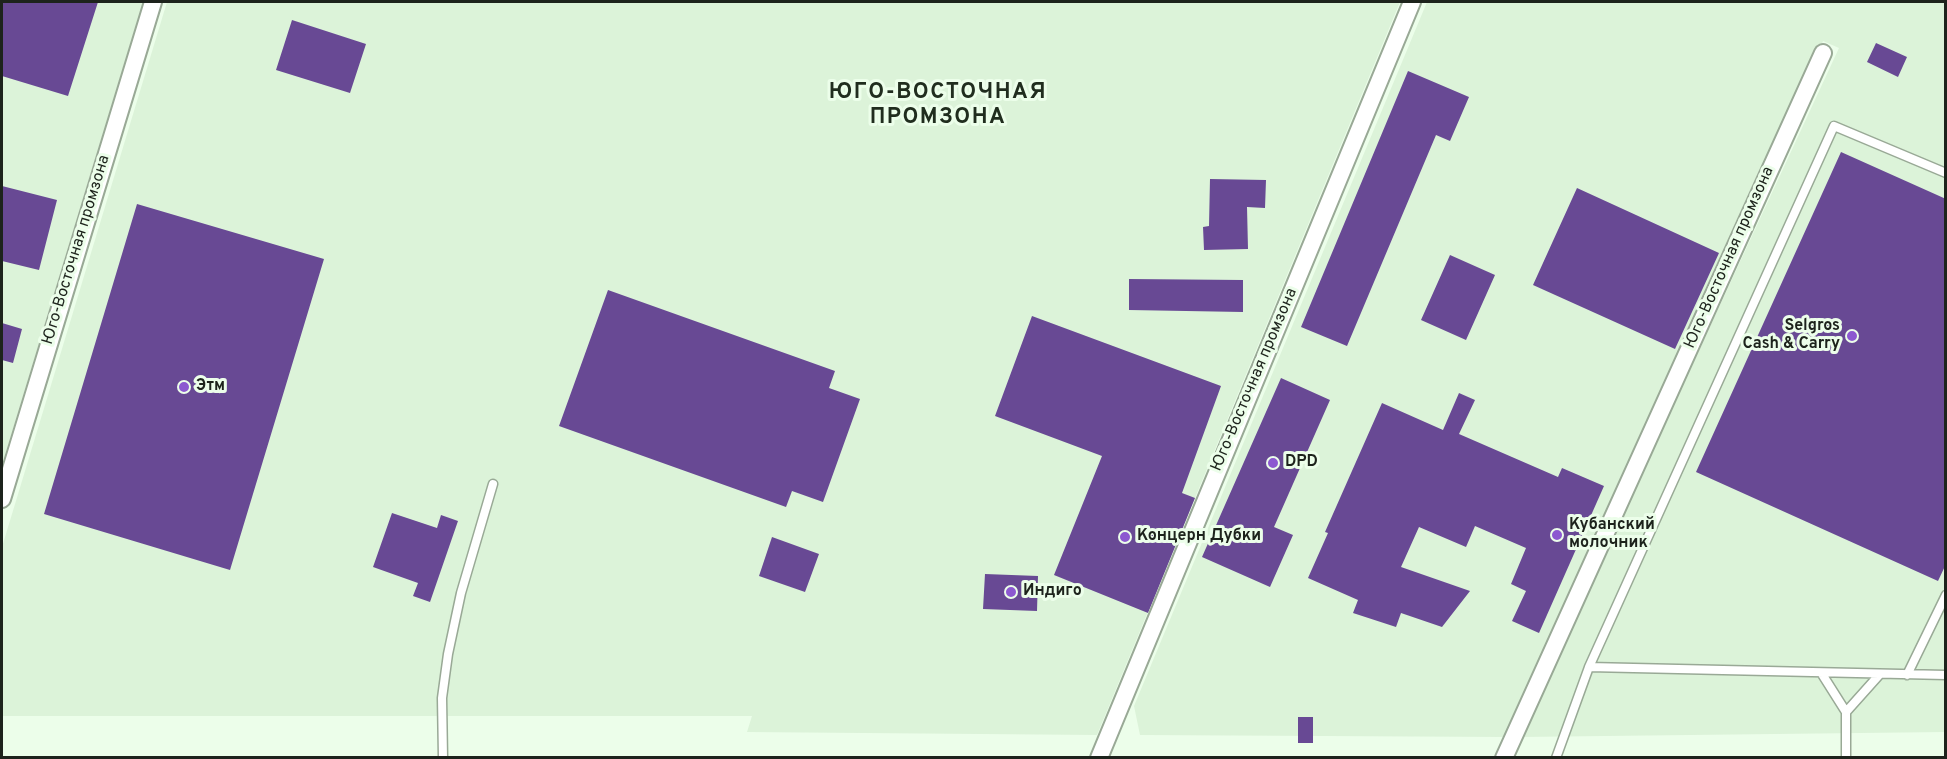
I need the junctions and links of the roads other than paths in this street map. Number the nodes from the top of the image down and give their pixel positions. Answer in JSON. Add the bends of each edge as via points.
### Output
{"nodes":[{"id":1,"x":153,"y":2,"type":"edge"},
{"id":2,"x":1412,"y":2,"type":"edge"},
{"id":3,"x":1823,"y":53,"type":"dead end"},
{"id":4,"x":1946,"y":173,"type":"edge"},
{"id":5,"x":493,"y":484,"type":"dead end"},
{"id":6,"x":2,"y":499,"type":"edge"},
{"id":7,"x":1946,"y":595,"type":"edge"},
{"id":8,"x":1589,"y":667,"type":"junction"},
{"id":9,"x":1822,"y":674,"type":"junction"},
{"id":10,"x":1880,"y":674,"type":"junction"},
{"id":11,"x":1907,"y":675,"type":"junction"},
{"id":12,"x":1946,"y":675,"type":"edge"},
{"id":13,"x":1846,"y":712,"type":"junction"},
{"id":14,"x":443,"y":758,"type":"edge"},
{"id":15,"x":1099,"y":758,"type":"edge"},
{"id":16,"x":1504,"y":758,"type":"edge"},
{"id":17,"x":1556,"y":758,"type":"edge"},
{"id":18,"x":1846,"y":758,"type":"edge"}],
"edges":[{"from":1,"to":6,"type":"street","name":"Юго-Восточная промзона"},
{"from":2,"to":15,"type":"street","name":"Юго-Восточная промзона"},
{"from":3,"to":16,"type":"street","name":"Юго-Восточная промзона"},
{"from":4,"to":8,"type":"lane","via":[[1834,126]]},
{"from":5,"to":14,"type":"lane","via":[[461,593],[448,654],[442,698]]},
{"from":7,"to":11,"type":"lane"},
{"from":8,"to":9,"type":"lane"},
{"from":8,"to":17,"type":"lane"},
{"from":9,"to":10,"type":"lane"},
{"from":9,"to":13,"type":"lane"},
{"from":10,"to":11,"type":"lane"},
{"from":10,"to":13,"type":"lane"},
{"from":11,"to":12,"type":"lane"},
{"from":13,"to":18,"type":"lane"}]}
